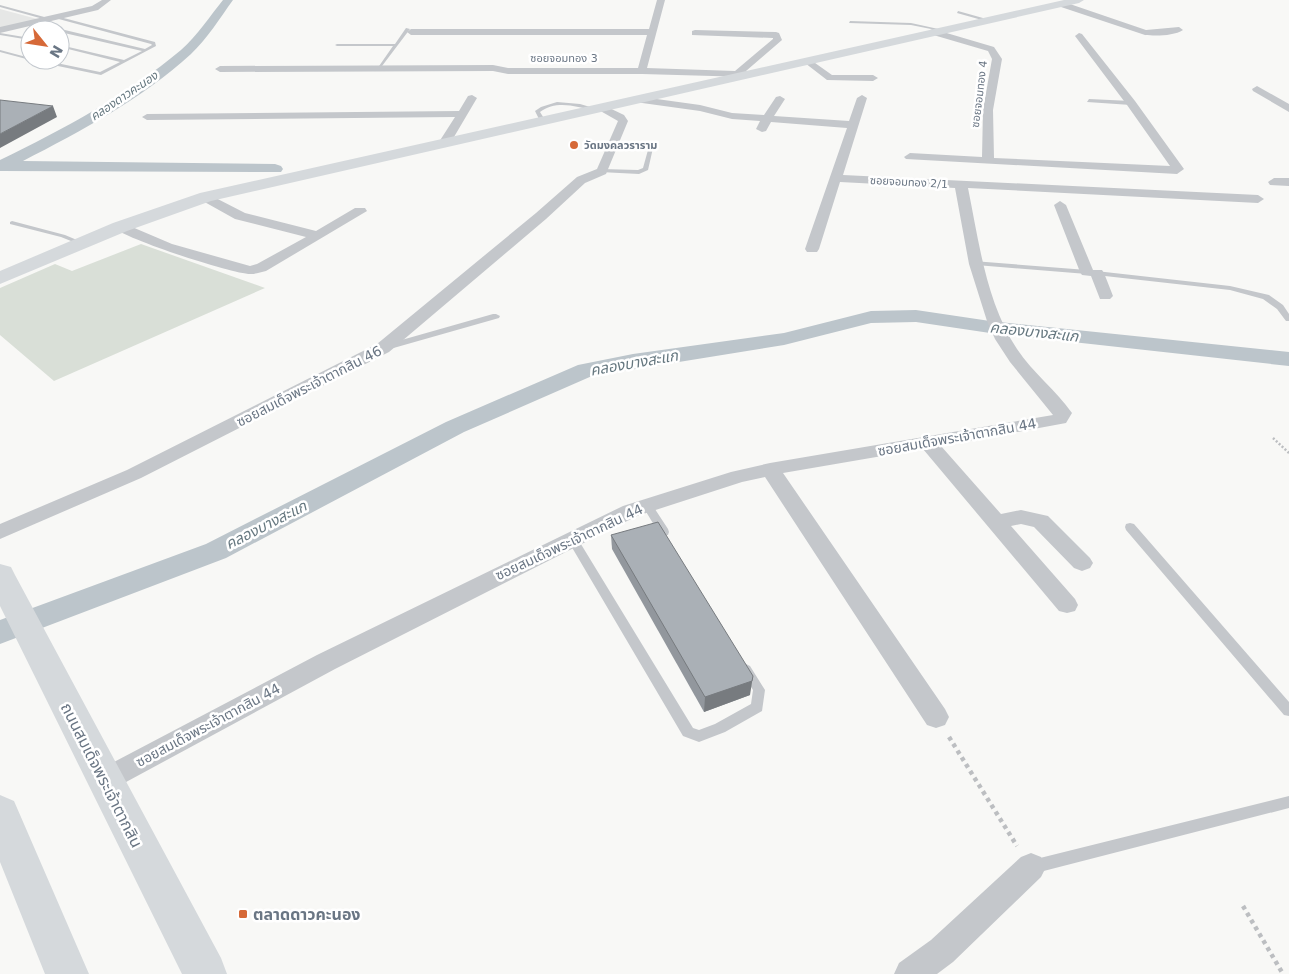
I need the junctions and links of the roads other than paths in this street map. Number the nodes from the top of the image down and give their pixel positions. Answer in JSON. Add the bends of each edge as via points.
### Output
{"nodes":[{"id":1,"x":107,"y":0,"type":"edge"},
{"id":2,"x":661,"y":0,"type":"edge"},
{"id":3,"x":1079,"y":0,"type":"edge"},
{"id":4,"x":1061,"y":4,"type":"junction"},
{"id":5,"x":0,"y":6,"type":"edge"},
{"id":6,"x":958,"y":12,"type":"dead end"},
{"id":7,"x":51,"y":18,"type":"junction"},
{"id":8,"x":43,"y":20,"type":"edge"},
{"id":9,"x":989,"y":21,"type":"junction"},
{"id":10,"x":850,"y":22,"type":"dead end"},
{"id":11,"x":20,"y":25,"type":"edge"},
{"id":12,"x":84,"y":26,"type":"junction"},
{"id":13,"x":70,"y":29,"type":"edge"},
{"id":14,"x":0,"y":30,"type":"edge"},
{"id":15,"x":1179,"y":30,"type":"dead end"},
{"id":16,"x":409,"y":31,"type":"joint"},
{"id":17,"x":937,"y":31,"type":"junction"},
{"id":18,"x":653,"y":32,"type":"junction"},
{"id":19,"x":70,"y":33,"type":"edge"},
{"id":20,"x":695,"y":33,"type":"dead end"},
{"id":21,"x":0,"y":34,"type":"edge"},
{"id":22,"x":1079,"y":36,"type":"dead end"},
{"id":23,"x":20,"y":37,"type":"edge"},
{"id":24,"x":337,"y":45,"type":"dead end"},
{"id":25,"x":397,"y":45,"type":"junction"},
{"id":26,"x":70,"y":48,"type":"edge"},
{"id":27,"x":145,"y":50,"type":"junction"},
{"id":28,"x":0,"y":52,"type":"edge"},
{"id":29,"x":20,"y":57,"type":"edge"},
{"id":30,"x":808,"y":60,"type":"junction"},
{"id":31,"x":125,"y":62,"type":"junction"},
{"id":32,"x":70,"y":68,"type":"edge"},
{"id":33,"x":220,"y":69,"type":"dead end"},
{"id":34,"x":379,"y":69,"type":"junction"},
{"id":35,"x":642,"y":71,"type":"junction"},
{"id":36,"x":743,"y":73,"type":"junction"},
{"id":37,"x":873,"y":78,"type":"dead end"},
{"id":38,"x":1257,"y":88,"type":"dead end"},
{"id":39,"x":472,"y":98,"type":"dead end"},
{"id":40,"x":862,"y":98,"type":"dead end"},
{"id":41,"x":635,"y":99,"type":"junction"},
{"id":42,"x":780,"y":99,"type":"dead end"},
{"id":43,"x":1089,"y":101,"type":"dead end"},
{"id":44,"x":1131,"y":103,"type":"junction"},
{"id":45,"x":597,"y":108,"type":"junction"},
{"id":46,"x":1289,"y":108,"type":"edge"},
{"id":47,"x":462,"y":114,"type":"junction"},
{"id":48,"x":147,"y":117,"type":"dead end"},
{"id":49,"x":767,"y":118,"type":"junction"},
{"id":50,"x":853,"y":125,"type":"junction"},
{"id":51,"x":762,"y":130,"type":"dead end"},
{"id":52,"x":445,"y":142,"type":"junction"},
{"id":53,"x":613,"y":144,"type":"junction"},
{"id":54,"x":910,"y":157,"type":"dead end"},
{"id":55,"x":988,"y":161,"type":"junction"},
{"id":56,"x":602,"y":170,"type":"junction"},
{"id":57,"x":836,"y":178,"type":"junction"},
{"id":58,"x":1274,"y":182,"type":"dead end"},
{"id":59,"x":1289,"y":182,"type":"edge"},
{"id":60,"x":961,"y":184,"type":"junction"},
{"id":61,"x":206,"y":197,"type":"junction"},
{"id":62,"x":1258,"y":199,"type":"dead end"},
{"id":63,"x":1060,"y":205,"type":"dead end"},
{"id":64,"x":360,"y":211,"type":"dead end"},
{"id":65,"x":12,"y":223,"type":"dead end"},
{"id":66,"x":120,"y":227,"type":"junction"},
{"id":67,"x":316,"y":235,"type":"junction"},
{"id":68,"x":81,"y":243,"type":"junction"},
{"id":69,"x":812,"y":249,"type":"dead end"},
{"id":70,"x":976,"y":263,"type":"junction"},
{"id":71,"x":10,"y":272,"type":"edge"},
{"id":72,"x":1092,"y":273,"type":"junction"},
{"id":73,"x":0,"y":278,"type":"edge"},
{"id":74,"x":1105,"y":296,"type":"dead end"},
{"id":75,"x":496,"y":316,"type":"dead end"},
{"id":76,"x":1289,"y":319,"type":"edge"},
{"id":77,"x":383,"y":348,"type":"junction"},
{"id":78,"x":928,"y":442,"type":"junction"},
{"id":79,"x":770,"y":469,"type":"junction"},
{"id":80,"x":647,"y":505,"type":"junction"},
{"id":81,"x":997,"y":522,"type":"junction"},
{"id":82,"x":1130,"y":527,"type":"dead end"},
{"id":83,"x":0,"y":532,"type":"edge"},
{"id":84,"x":572,"y":539,"type":"junction"},
{"id":85,"x":668,"y":539,"type":"edge"},
{"id":86,"x":1082,"y":563,"type":"dead end"},
{"id":87,"x":4,"y":584,"type":"edge"},
{"id":88,"x":1067,"y":605,"type":"dead end"},
{"id":89,"x":738,"y":657,"type":"edge"},
{"id":90,"x":1289,"y":711,"type":"edge"},
{"id":91,"x":936,"y":717,"type":"road end"},
{"id":92,"x":105,"y":780,"type":"junction"},
{"id":93,"x":1289,"y":802,"type":"edge"},
{"id":94,"x":0,"y":813,"type":"edge"},
{"id":95,"x":1031,"y":867,"type":"joint"},
{"id":96,"x":67,"y":974,"type":"edge"},
{"id":97,"x":205,"y":974,"type":"edge"},
{"id":98,"x":910,"y":974,"type":"edge"}],
"edges":[{"from":1,"to":7,"type":"street","via":[[95,8]]},
{"from":2,"to":18,"type":"street"},
{"from":3,"to":4,"type":"main road"},
{"from":4,"to":9,"type":"main road"},
{"from":4,"to":15,"type":"street","via":[[1145,32]]},
{"from":5,"to":7,"type":"lane"},
{"from":6,"to":9,"type":"lane"},
{"from":7,"to":8,"type":"street"},
{"from":7,"to":12,"type":"lane"},
{"from":9,"to":17,"type":"main road"},
{"from":10,"to":17,"type":"lane","via":[[911,24]]},
{"from":11,"to":14,"type":"street"},
{"from":12,"to":13,"type":"lane"},
{"from":12,"to":27,"type":"lane","via":[[153,44]]},
{"from":16,"to":18,"type":"street"},
{"from":16,"to":25,"type":"lane"},
{"from":17,"to":30,"type":"main road"},
{"from":17,"to":55,"type":"street","name":"ซอยจอมทอง 4","via":[[991,49],[997,59],[985,142]]},
{"from":18,"to":35,"type":"street","via":[[644,45]]},
{"from":19,"to":27,"type":"lane"},
{"from":20,"to":36,"type":"street","via":[[776,35],[778,40]]},
{"from":21,"to":23,"type":"lane"},
{"from":22,"to":44,"type":"street"},
{"from":24,"to":25,"type":"lane"},
{"from":25,"to":34,"type":"lane"},
{"from":26,"to":31,"type":"lane"},
{"from":27,"to":31,"type":"lane"},
{"from":28,"to":29,"type":"lane"},
{"from":30,"to":36,"type":"main road"},
{"from":30,"to":37,"type":"street","via":[[830,78]]},
{"from":31,"to":32,"type":"lane","via":[[101,74]]},
{"from":33,"to":34,"type":"street","name":"ซอยจอมทอง 3"},
{"from":34,"to":35,"type":"street","name":"ซอยจอมทอง 3"},
{"from":35,"to":36,"type":"street","name":"ซอยจอมทอง 3"},
{"from":36,"to":41,"type":"main road"},
{"from":38,"to":46,"type":"street"},
{"from":39,"to":47,"type":"street"},
{"from":40,"to":50,"type":"street"},
{"from":41,"to":45,"type":"main road"},
{"from":41,"to":49,"type":"street","via":[[732,116]]},
{"from":42,"to":49,"type":"street"},
{"from":43,"to":44,"type":"lane"},
{"from":44,"to":55,"type":"street","via":[[1177,170]]},
{"from":45,"to":52,"type":"main road"},
{"from":45,"to":53,"type":"street","via":[[623,121]]},
{"from":47,"to":48,"type":"street"},
{"from":47,"to":52,"type":"street"},
{"from":49,"to":50,"type":"street"},
{"from":49,"to":51,"type":"street"},
{"from":50,"to":57,"type":"street"},
{"from":52,"to":61,"type":"main road"},
{"from":53,"to":56,"type":"street"},
{"from":53,"to":56,"type":"lane","via":[[651,149],[646,169],[640,172]]},
{"from":54,"to":55,"type":"street"},
{"from":56,"to":77,"type":"street","name":"ซอยสมเด็จพระเจ้าตากสิน 46","via":[[581,180]]},
{"from":57,"to":60,"type":"street","name":"ซอยจอมทอง 2/1"},
{"from":57,"to":69,"type":"street"},
{"from":58,"to":59,"type":"street"},
{"from":60,"to":62,"type":"street","name":"ซอยจอมทอง 2/1"},
{"from":60,"to":70,"type":"street"},
{"from":61,"to":66,"type":"main road"},
{"from":61,"to":67,"type":"street","via":[[240,216]]},
{"from":63,"to":72,"type":"street"},
{"from":64,"to":67,"type":"street"},
{"from":65,"to":68,"type":"lane"},
{"from":66,"to":67,"type":"street","via":[[163,246],[250,270],[261,268]]},
{"from":66,"to":68,"type":"main road"},
{"from":68,"to":71,"type":"main road"},
{"from":70,"to":72,"type":"lane"},
{"from":70,"to":78,"type":"street","name":"ซอยสมเด็จพระเจ้าตากสิน 44","via":[[1000,332],[1012,354],[1063,414],[1060,419]]},
{"from":71,"to":73,"type":"main road"},
{"from":72,"to":74,"type":"street"},
{"from":72,"to":76,"type":"lane","via":[[1248,292],[1266,297],[1280,306]]},
{"from":75,"to":77,"type":"lane"},
{"from":77,"to":83,"type":"street","name":"ซอยสมเด็จพระเจ้าตากสิน 46","via":[[134,474]]},
{"from":78,"to":79,"type":"street","name":"ซอยสมเด็จพระเจ้าตากสิน 44"},
{"from":78,"to":81,"type":"street"},
{"from":79,"to":80,"type":"street","name":"ซอยสมเด็จพระเจ้าตากสิน 44"},
{"from":79,"to":91,"type":"street"},
{"from":80,"to":84,"type":"street","name":"ซอยสมเด็จพระเจ้าตากสิน 44"},
{"from":80,"to":85,"type":"lane"},
{"from":81,"to":86,"type":"street","via":[[1021,518],[1041,521]]},
{"from":81,"to":88,"type":"street"},
{"from":82,"to":90,"type":"lane"},
{"from":84,"to":89,"type":"lane","via":[[688,732],[699,736],[758,707],[759,690]]},
{"from":84,"to":92,"type":"street","name":"ซอยสมเด็จพระเจ้าตากสิน 44","via":[[326,662]]},
{"from":87,"to":92,"type":"main road","name":"ถนนสมเด็จพระเจ้าตากสิน"},
{"from":92,"to":97,"type":"main road","name":"ถนนสมเด็จพระเจ้าตากสิน"},
{"from":93,"to":95,"type":"lane"},
{"from":94,"to":96,"type":"main road"},
{"from":95,"to":98,"type":"street","via":[[942,951]]}]}
